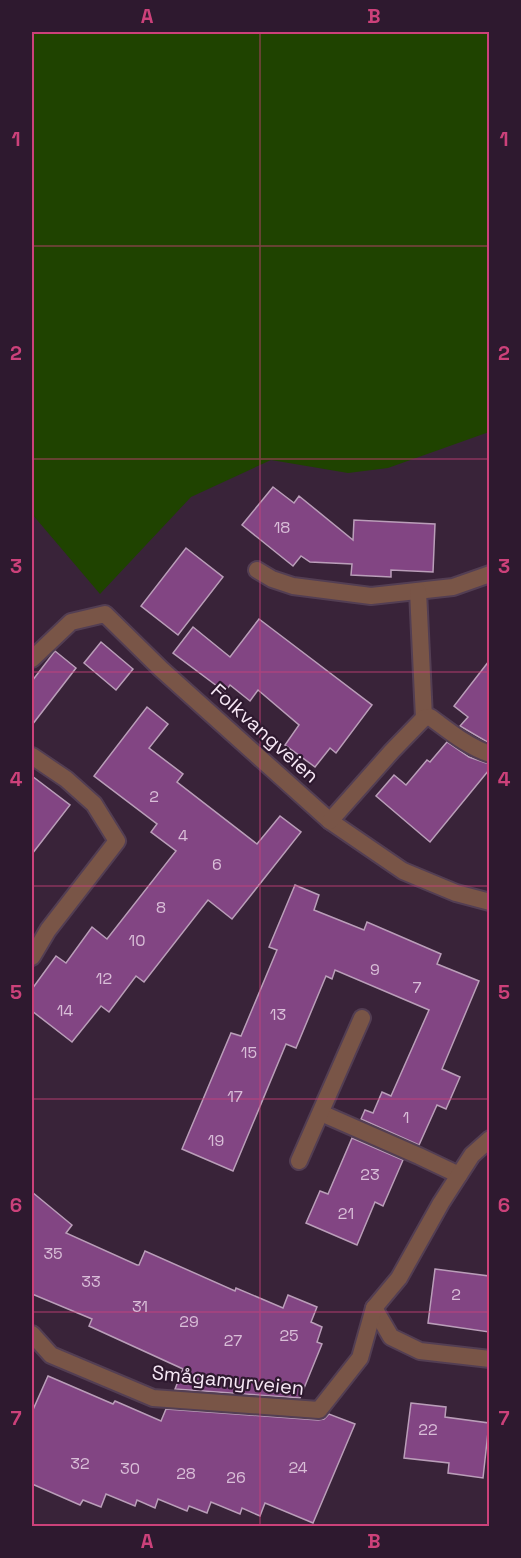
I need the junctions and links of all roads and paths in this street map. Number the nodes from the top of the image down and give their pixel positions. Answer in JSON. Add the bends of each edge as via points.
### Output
{"nodes":[{"id":1,"x":257,"y":570,"type":"dead end"},
{"id":2,"x":489,"y":574,"type":"edge"},
{"id":3,"x":418,"y":591,"type":"junction"},
{"id":4,"x":32,"y":659,"type":"edge"},
{"id":5,"x":424,"y":718,"type":"junction"},
{"id":6,"x":489,"y":754,"type":"edge"},
{"id":7,"x":32,"y":756,"type":"edge"},
{"id":8,"x":330,"y":821,"type":"junction"},
{"id":9,"x":489,"y":902,"type":"edge"},
{"id":10,"x":32,"y":957,"type":"edge"},
{"id":11,"x":362,"y":1018,"type":"dead end"},
{"id":12,"x":321,"y":1113,"type":"junction"},
{"id":13,"x":489,"y":1139,"type":"edge"},
{"id":14,"x":299,"y":1161,"type":"dead end"},
{"id":15,"x":459,"y":1175,"type":"junction"},
{"id":16,"x":374,"y":1308,"type":"junction"},
{"id":17,"x":32,"y":1334,"type":"edge"},
{"id":18,"x":489,"y":1359,"type":"edge"}],
"edges":[{"from":1,"to":3,"type":"street","via":[[293,586],[371,596]]},
{"from":2,"to":3,"type":"street","via":[[453,587]]},
{"from":3,"to":5,"type":"street"},
{"from":4,"to":8,"type":"street","name":"Folkvangveien","via":[[71,622],[105,614]]},
{"from":5,"to":6,"type":"street","via":[[430,717]]},
{"from":5,"to":8,"type":"street"},
{"from":7,"to":10,"type":"street","via":[[94,804],[117,841],[48,930]]},
{"from":8,"to":9,"type":"street","name":"Folkvangveien","via":[[403,871]]},
{"from":11,"to":12,"type":"street"},
{"from":12,"to":14,"type":"street"},
{"from":12,"to":15,"type":"street"},
{"from":13,"to":15,"type":"street","name":"Smågamyrveien"},
{"from":15,"to":16,"type":"street","name":"Smågamyrveien","via":[[399,1278]]},
{"from":16,"to":17,"type":"street","name":"Smågamyrveien","via":[[360,1358],[319,1410],[153,1398],[51,1355]]},
{"from":16,"to":18,"type":"street","via":[[392,1337],[420,1351]]}]}
